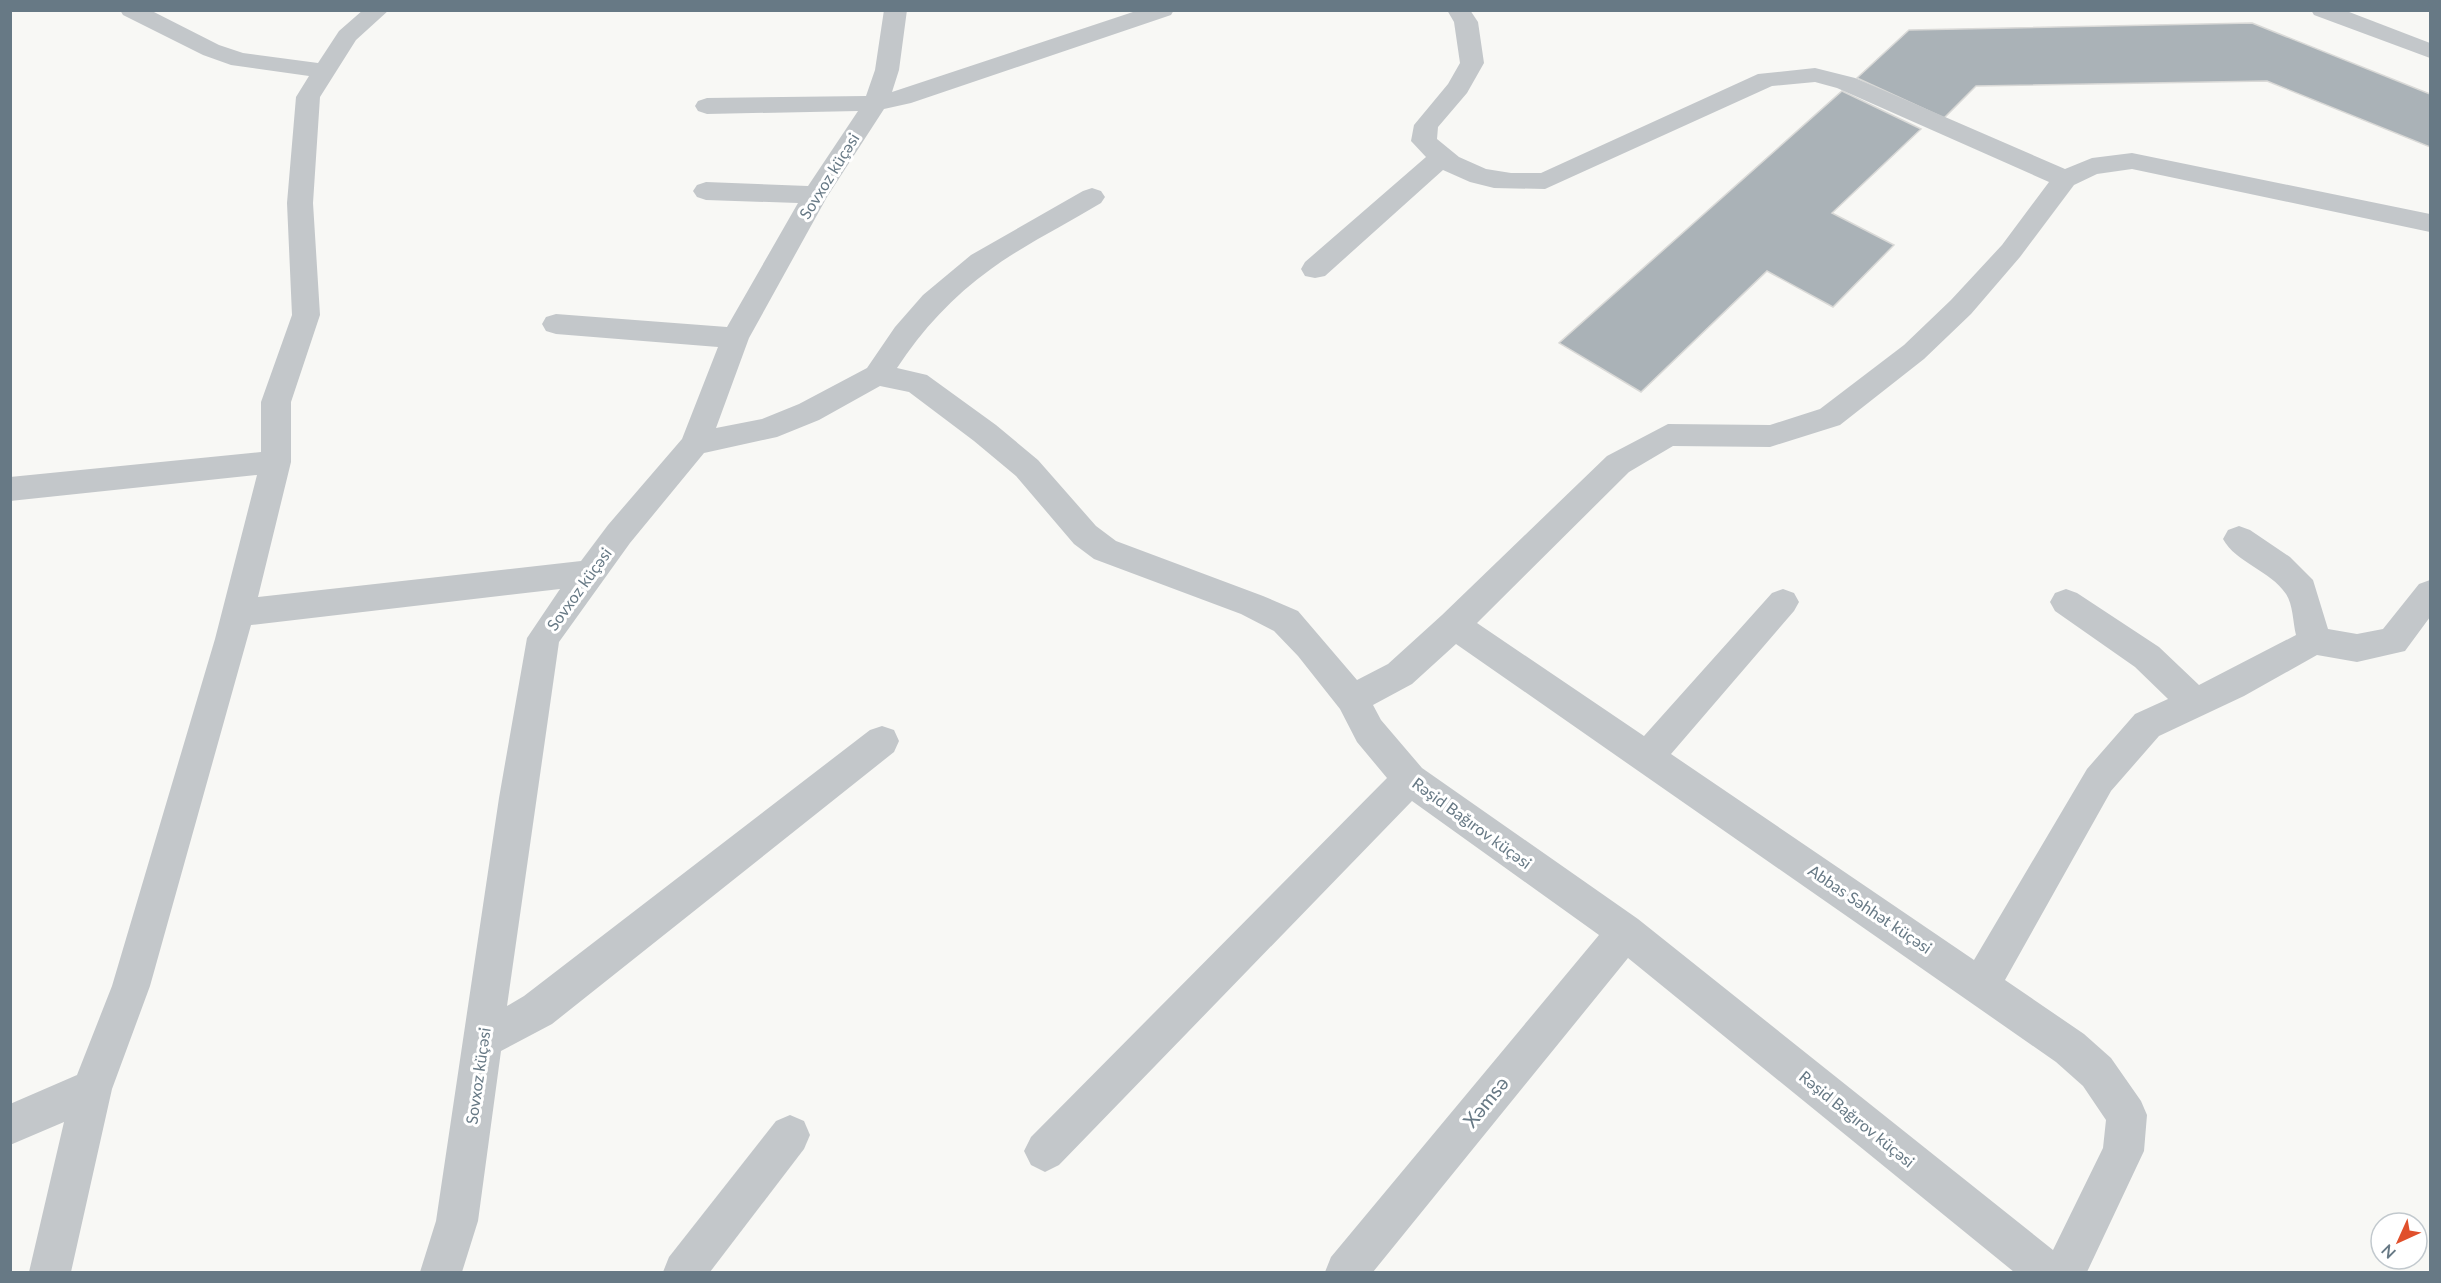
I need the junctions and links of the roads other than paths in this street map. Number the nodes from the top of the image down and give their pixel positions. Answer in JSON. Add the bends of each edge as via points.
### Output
{"nodes":[{"id":1,"x":130,"y":10,"type":"edge"},
{"id":2,"x":378,"y":10,"type":"edge"},
{"id":3,"x":896,"y":10,"type":"edge"},
{"id":4,"x":1164,"y":10,"type":"edge"},
{"id":5,"x":1458,"y":10,"type":"edge"},
{"id":6,"x":2322,"y":10,"type":"edge"},
{"id":7,"x":2430,"y":51,"type":"edge"},
{"id":8,"x":324,"y":71,"type":"junction"},
{"id":9,"x":876,"y":103,"type":"junction"},
{"id":10,"x":706,"y":106,"type":"dead end"},
{"id":11,"x":1440,"y":158,"type":"junction"},
{"id":12,"x":2064,"y":179,"type":"junction"},
{"id":13,"x":706,"y":191,"type":"dead end"},
{"id":14,"x":815,"y":195,"type":"junction"},
{"id":15,"x":1092,"y":197,"type":"dead end"},
{"id":16,"x":2430,"y":223,"type":"edge"},
{"id":17,"x":1315,"y":269,"type":"dead end"},
{"id":18,"x":556,"y":324,"type":"dead end"},
{"id":19,"x":735,"y":338,"type":"junction"},
{"id":20,"x":877,"y":375,"type":"junction"},
{"id":21,"x":695,"y":444,"type":"junction"},
{"id":22,"x":276,"y":462,"type":"junction"},
{"id":23,"x":10,"y":489,"type":"edge"},
{"id":24,"x":2239,"y":539,"type":"dead end"},
{"id":25,"x":590,"y":573,"type":"junction"},
{"id":26,"x":2430,"y":593,"type":"edge"},
{"id":27,"x":1783,"y":602,"type":"dead end"},
{"id":28,"x":2066,"y":602,"type":"dead end"},
{"id":29,"x":238,"y":613,"type":"junction"},
{"id":30,"x":1454,"y":625,"type":"junction"},
{"id":31,"x":2314,"y":641,"type":"junction"},
{"id":32,"x":1352,"y":699,"type":"junction"},
{"id":33,"x":2195,"y":703,"type":"junction"},
{"id":34,"x":882,"y":741,"type":"dead end"},
{"id":35,"x":1648,"y":756,"type":"junction"},
{"id":36,"x":1410,"y":779,"type":"junction"},
{"id":37,"x":1625,"y":932,"type":"junction"},
{"id":38,"x":1981,"y":985,"type":"junction"},
{"id":39,"x":483,"y":1039,"type":"junction"},
{"id":40,"x":92,"y":1089,"type":"junction"},
{"id":41,"x":10,"y":1125,"type":"edge"},
{"id":42,"x":790,"y":1134,"type":"dead end"},
{"id":43,"x":1045,"y":1151,"type":"dead end"},
{"id":44,"x":50,"y":1272,"type":"edge"},
{"id":45,"x":441,"y":1272,"type":"edge"},
{"id":46,"x":684,"y":1272,"type":"edge"},
{"id":47,"x":1346,"y":1272,"type":"edge"},
{"id":48,"x":2047,"y":1272,"type":"edge"},
{"id":49,"x":2065,"y":1272,"type":"edge"}],
"edges":[{"from":1,"to":8,"type":"street","via":[[238,60]]},
{"from":2,"to":8,"type":"street","via":[[348,36]]},
{"from":3,"to":9,"type":"street","name":"Sovxoz küçəsi","via":[[887,70]]},
{"from":4,"to":9,"type":"street","via":[[902,98]]},
{"from":5,"to":11,"type":"street","via":[[1466,22],[1472,63],[1458,88],[1426,125],[1424,141]]},
{"from":6,"to":7,"type":"street"},
{"from":8,"to":22,"type":"street","via":[[308,97],[300,203],[306,315],[276,402]]},
{"from":9,"to":10,"type":"street"},
{"from":9,"to":14,"type":"street","name":"Sovxoz küçəsi"},
{"from":11,"to":12,"type":"street","via":[[1475,175],[1515,184],[1545,181],[1767,79],[1815,75],[1846,83]]},
{"from":11,"to":17,"type":"street"},
{"from":12,"to":16,"type":"street","via":[[2092,166],[2132,161]]},
{"from":12,"to":30,"type":"street","via":[[2010,251],[1961,307],[1914,352],[1830,417],[1770,436],[1668,435],[1645,446],[1618,464]]},
{"from":13,"to":14,"type":"street"},
{"from":14,"to":19,"type":"street","name":"Sovxoz küçəsi"},
{"from":15,"to":20,"type":"street","via":[[981,262],[905,334]]},
{"from":18,"to":19,"type":"street"},
{"from":19,"to":21,"type":"street","name":"Sovxoz küçəsi"},
{"from":20,"to":21,"type":"street","via":[[809,412],[767,429]]},
{"from":20,"to":32,"type":"street","name":"Rəşid Bağırov küçəsi","via":[[918,383],[986,433],[1027,468],[1085,535],[1105,550],[1286,621]]},
{"from":21,"to":25,"type":"street","name":"Sovxoz küçəsi"},
{"from":22,"to":23,"type":"street"},
{"from":22,"to":29,"type":"street"},
{"from":24,"to":31,"type":"street","via":[[2279,566],[2302,589]]},
{"from":25,"to":29,"type":"street"},
{"from":25,"to":39,"type":"street","name":"Sovxoz küçəsi","via":[[543,638]]},
{"from":26,"to":31,"type":"street","via":[[2393,641],[2357,648]]},
{"from":27,"to":35,"type":"street"},
{"from":28,"to":33,"type":"street","via":[[2147,657]]},
{"from":29,"to":40,"type":"street","via":[[130,986]]},
{"from":30,"to":32,"type":"street","via":[[1400,674]]},
{"from":30,"to":35,"type":"street","name":"Abbas Səhhət küçəsi"},
{"from":31,"to":33,"type":"street"},
{"from":32,"to":36,"type":"street","name":"Rəşid Bağırov küçəsi","via":[[1369,732]]},
{"from":33,"to":38,"type":"street","via":[[2147,725],[2099,780]]},
{"from":34,"to":39,"type":"street","via":[[538,1010]]},
{"from":35,"to":38,"type":"street","name":"Abbas Səhhət küçəsi"},
{"from":36,"to":37,"type":"street","name":"Rəşid Bağırov küçəsi"},
{"from":36,"to":43,"type":"street"},
{"from":37,"to":47,"type":"street","name":"Xəmsə"},
{"from":37,"to":48,"type":"street","name":"Rəşid Bağırov küçəsi"},
{"from":38,"to":49,"type":"street","name":"Abbas Səhhət küçəsi","via":[[2097,1072],[2127,1115],[2123,1151]]},
{"from":39,"to":45,"type":"street","name":"Sovxoz küçəsi","via":[[457,1221]]},
{"from":40,"to":41,"type":"street"},
{"from":40,"to":44,"type":"street"},
{"from":42,"to":46,"type":"street"}]}
